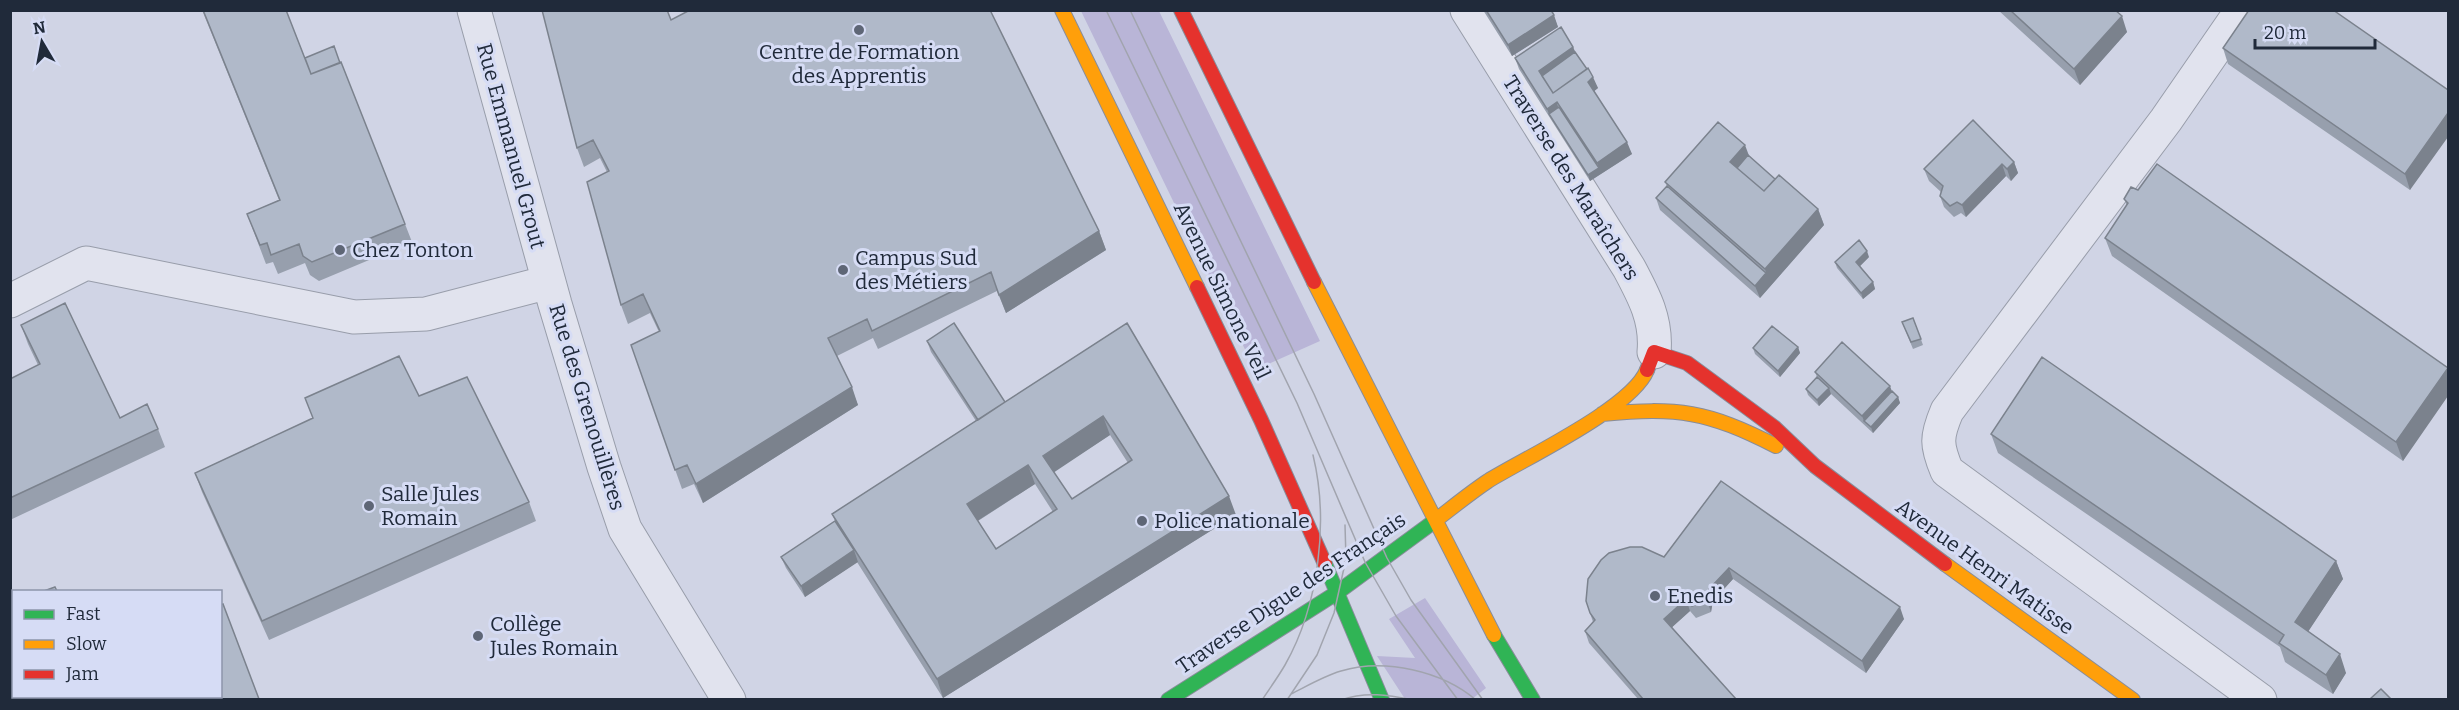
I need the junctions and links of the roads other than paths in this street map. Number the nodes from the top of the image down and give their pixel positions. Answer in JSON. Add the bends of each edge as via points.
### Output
{"nodes":[{"id":1,"x":474,"y":10,"type":"edge"},
{"id":2,"x":1062,"y":10,"type":"edge"},
{"id":3,"x":1180,"y":10,"type":"edge"},
{"id":4,"x":1467,"y":10,"type":"edge"},
{"id":5,"x":2242,"y":10,"type":"edge"},
{"id":6,"x":549,"y":282,"type":"junction"},
{"id":7,"x":10,"y":301,"type":"edge"},
{"id":8,"x":1654,"y":352,"type":"junction"},
{"id":9,"x":1602,"y":414,"type":"junction"},
{"id":10,"x":1815,"y":466,"type":"junction"},
{"id":11,"x":1436,"y":520,"type":"junction"},
{"id":12,"x":1338,"y":592,"type":"junction"},
{"id":13,"x":729,"y":699,"type":"edge"},
{"id":14,"x":1168,"y":699,"type":"edge"},
{"id":15,"x":1382,"y":699,"type":"edge"},
{"id":16,"x":1533,"y":699,"type":"edge"},
{"id":17,"x":2133,"y":699,"type":"edge"},
{"id":18,"x":2260,"y":699,"type":"edge"}],
"edges":[{"from":1,"to":6,"type":"street","name":"Rue Emmanuel Grout"},
{"from":2,"to":12,"type":"main road","name":"Avenue Simone Veil","via":[[1261,420]]},
{"from":3,"to":11,"type":"main road"},
{"from":4,"to":8,"type":"street","name":"Traverse des Maraîchers","via":[[1629,268],[1656,334]]},
{"from":5,"to":18,"type":"street","via":[[2166,120],[1947,411],[1938,433],[1938,451],[1947,471]]},
{"from":6,"to":7,"type":"street","name":"Rue des Grenouillères","via":[[426,314],[354,317],[86,263]]},
{"from":6,"to":13,"type":"street","name":"Rue des Grenouillères","via":[[626,528]]},
{"from":8,"to":9,"type":"main road","name":"Avenue Henri Matisse","via":[[1644,377]]},
{"from":8,"to":10,"type":"main road","name":"Avenue Henri Matisse","via":[[1687,363],[1775,428]]},
{"from":9,"to":10,"type":"main road","name":"Avenue Henri Matisse","via":[[1672,410],[1706,416]]},
{"from":9,"to":11,"type":"main road","name":"Avenue Henri Matisse","via":[[1504,471]]},
{"from":10,"to":17,"type":"main road","name":"Avenue Henri Matisse"},
{"from":11,"to":12,"type":"main road","name":"Traverse Digue des Français"},
{"from":11,"to":16,"type":"main road","via":[[1495,636]]},
{"from":12,"to":14,"type":"main road","name":"Traverse Digue des Français"},
{"from":12,"to":15,"type":"main road","name":"Avenue Simone Veil"}]}
